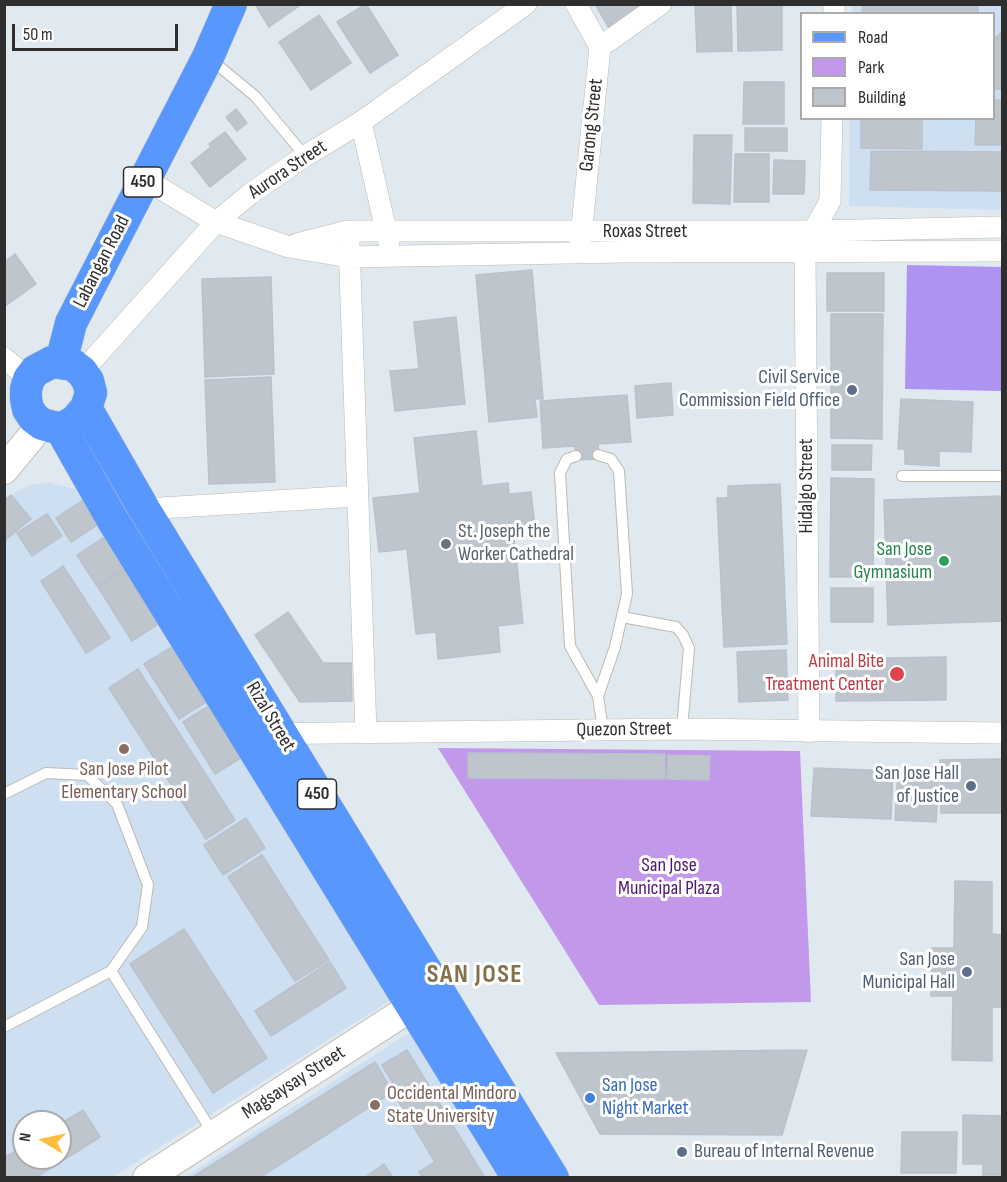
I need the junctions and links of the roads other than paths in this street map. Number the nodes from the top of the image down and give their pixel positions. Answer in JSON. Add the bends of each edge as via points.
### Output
{"nodes":[{"id":1,"x":231,"y":4,"type":"edge"},
{"id":2,"x":576,"y":4,"type":"edge"},
{"id":3,"x":661,"y":4,"type":"edge"},
{"id":4,"x":516,"y":7,"type":"edge"},
{"id":5,"x":600,"y":47,"type":"junction"},
{"id":6,"x":208,"y":57,"type":"junction"},
{"id":7,"x":831,"y":120,"type":"edge"},
{"id":8,"x":361,"y":122,"type":"junction"},
{"id":9,"x":305,"y":156,"type":"junction"},
{"id":10,"x":145,"y":179,"type":"junction"},
{"id":11,"x":216,"y":222,"type":"junction"},
{"id":12,"x":1002,"y":227,"type":"edge"},
{"id":13,"x":386,"y":230,"type":"junction"},
{"id":14,"x":348,"y":231,"type":"junction"},
{"id":15,"x":809,"y":241,"type":"junction"},
{"id":16,"x":580,"y":242,"type":"junction"},
{"id":17,"x":289,"y":247,"type":"junction"},
{"id":18,"x":1002,"y":251,"type":"edge"},
{"id":19,"x":392,"y":256,"type":"junction"},
{"id":20,"x":350,"y":257,"type":"junction"},
{"id":21,"x":4,"y":358,"type":"edge"},
{"id":22,"x":72,"y":367,"type":"junction"},
{"id":23,"x":29,"y":379,"type":"junction"},
{"id":24,"x":86,"y":408,"type":"junction"},
{"id":25,"x":51,"y":426,"type":"junction"},
{"id":26,"x":598,"y":455,"type":"dead end"},
{"id":27,"x":576,"y":456,"type":"dead end"},
{"id":28,"x":4,"y":470,"type":"edge"},
{"id":29,"x":902,"y":476,"type":"dead end"},
{"id":30,"x":1002,"y":476,"type":"edge"},
{"id":31,"x":357,"y":496,"type":"junction"},
{"id":32,"x":144,"y":509,"type":"junction"},
{"id":33,"x":622,"y":617,"type":"junction"},
{"id":34,"x":598,"y":696,"type":"junction"},
{"id":35,"x":682,"y":729,"type":"junction"},
{"id":36,"x":603,"y":730,"type":"junction"},
{"id":37,"x":366,"y":732,"type":"junction"},
{"id":38,"x":809,"y":732,"type":"junction"},
{"id":39,"x":280,"y":733,"type":"junction"},
{"id":40,"x":1002,"y":733,"type":"edge"},
{"id":41,"x":245,"y":734,"type":"junction"},
{"id":42,"x":4,"y":794,"type":"edge"},
{"id":43,"x":111,"y":971,"type":"junction"},
{"id":44,"x":445,"y":1003,"type":"junction"},
{"id":45,"x":413,"y":1006,"type":"junction"},
{"id":46,"x":4,"y":1027,"type":"edge"},
{"id":47,"x":214,"y":1135,"type":"junction"},
{"id":48,"x":147,"y":1178,"type":"edge"},
{"id":49,"x":518,"y":1178,"type":"edge"},
{"id":50,"x":553,"y":1178,"type":"edge"}],
"edges":[{"from":1,"to":6,"type":"main road","name":"Labangan Road","number":"450"},
{"from":2,"to":5,"type":"street"},
{"from":3,"to":5,"type":"street"},
{"from":4,"to":8,"type":"street","name":"Aurora Street"},
{"from":5,"to":16,"type":"street","name":"Garong Street"},
{"from":6,"to":9,"type":"lane","via":[[255,96]]},
{"from":6,"to":10,"type":"main road","name":"Labangan Road","number":"450"},
{"from":7,"to":15,"type":"street","via":[[830,201]]},
{"from":8,"to":9,"type":"street","name":"Aurora Street"},
{"from":8,"to":13,"type":"street"},
{"from":9,"to":11,"type":"street","name":"Aurora Street"},
{"from":10,"to":11,"type":"street","name":"Roxas Street"},
{"from":10,"to":22,"type":"main road","name":"Labangan Road","number":"450","via":[[71,323]]},
{"from":11,"to":17,"type":"street","name":"Roxas Street"},
{"from":11,"to":22,"type":"street","name":"Aurora Street"},
{"from":12,"to":15,"type":"street","name":"Roxas Street"},
{"from":13,"to":14,"type":"street","name":"Roxas Street"},
{"from":13,"to":16,"type":"street","name":"Roxas Street"},
{"from":13,"to":19,"type":"street"},
{"from":14,"to":17,"type":"street","name":"Roxas Street"},
{"from":14,"to":20,"type":"street"},
{"from":15,"to":16,"type":"street","name":"Roxas Street"},
{"from":15,"to":18,"type":"street","name":"Roxas Street"},
{"from":15,"to":38,"type":"street","name":"Hidalgo Street"},
{"from":16,"to":19,"type":"street","name":"Roxas Street"},
{"from":17,"to":20,"type":"street","name":"Roxas Street"},
{"from":19,"to":20,"type":"street","name":"Roxas Street"},
{"from":20,"to":31,"type":"street"},
{"from":21,"to":23,"type":"street"},
{"from":22,"to":23,"type":"main road","via":[[52,362]]},
{"from":22,"to":24,"type":"main road","via":[[88,381],[91,393]]},
{"from":23,"to":25,"type":"main road","via":[[28,409]]},
{"from":24,"to":25,"type":"main road","via":[[75,421]]},
{"from":24,"to":32,"type":"main road","name":"Rizal Street","number":"450"},
{"from":25,"to":28,"type":"street"},
{"from":25,"to":41,"type":"main road","name":"Rizal Street","number":"450"},
{"from":26,"to":33,"type":"lane","via":[[611,459],[619,471],[627,594]]},
{"from":27,"to":34,"type":"lane","via":[[567,459],[560,473],[570,646]]},
{"from":29,"to":30,"type":"lane"},
{"from":31,"to":32,"type":"street"},
{"from":31,"to":37,"type":"street"},
{"from":32,"to":39,"type":"main road","name":"Rizal Street","number":"450"},
{"from":33,"to":34,"type":"lane"},
{"from":33,"to":35,"type":"lane","via":[[676,627],[683,635],[688,648]]},
{"from":34,"to":36,"type":"lane"},
{"from":35,"to":36,"type":"street","name":"Quezon Street"},
{"from":35,"to":38,"type":"street","name":"Quezon Street"},
{"from":36,"to":37,"type":"street","name":"Quezon Street"},
{"from":37,"to":39,"type":"street","name":"Quezon Street"},
{"from":38,"to":40,"type":"street","name":"Quezon Street"},
{"from":39,"to":41,"type":"street","name":"Quezon Street"},
{"from":39,"to":44,"type":"main road","name":"Rizal Street","number":"450"},
{"from":41,"to":45,"type":"main road","name":"Rizal Street","number":"450"},
{"from":42,"to":43,"type":"lane","via":[[46,773],[87,775],[117,804],[148,885],[142,927]]},
{"from":43,"to":46,"type":"lane"},
{"from":43,"to":47,"type":"lane"},
{"from":44,"to":45,"type":"street","name":"Magsaysay Street"},
{"from":44,"to":50,"type":"main road","name":"Rizal Street","number":"450"},
{"from":45,"to":47,"type":"street","name":"Magsaysay Street"},
{"from":45,"to":49,"type":"main road","name":"Rizal Street","number":"450"},
{"from":47,"to":48,"type":"street","name":"Magsaysay Street"}]}
